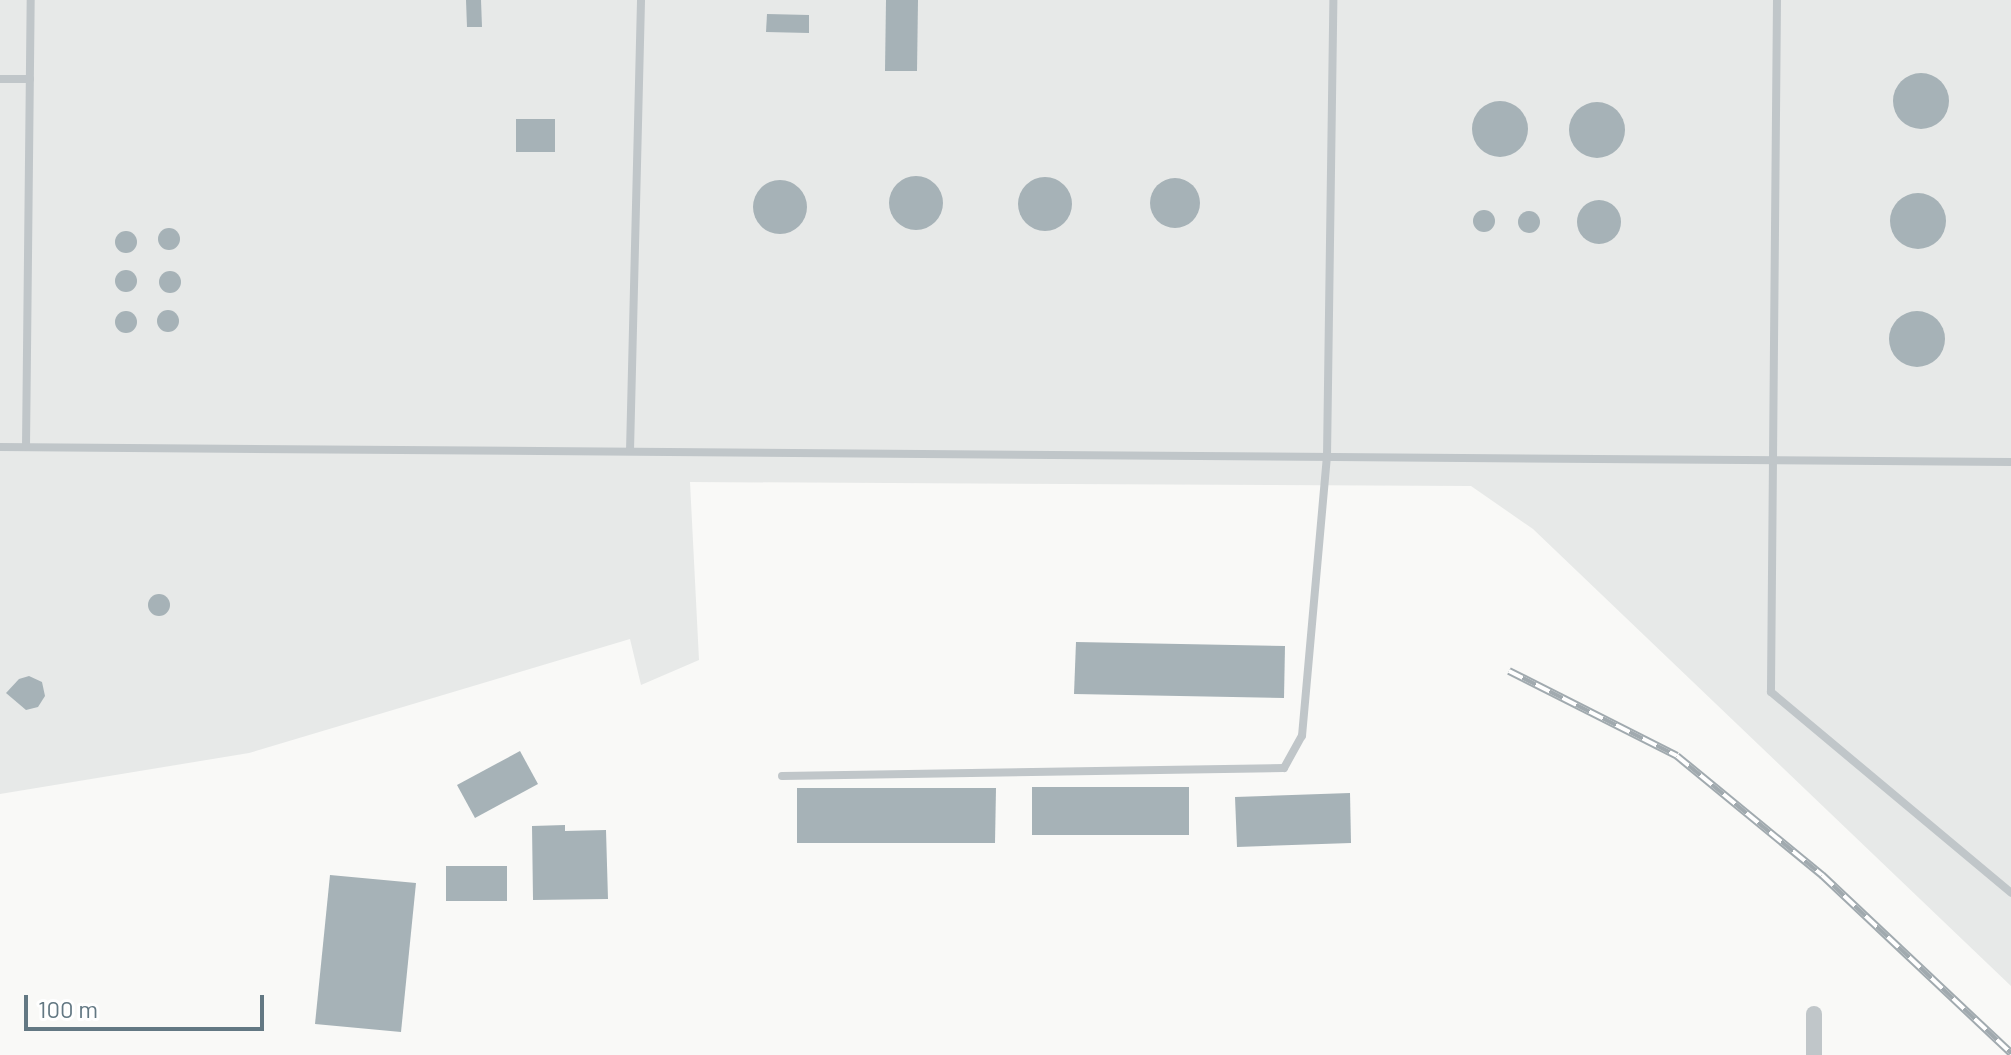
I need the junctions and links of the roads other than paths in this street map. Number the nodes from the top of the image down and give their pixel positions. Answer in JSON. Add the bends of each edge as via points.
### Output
{"nodes":[{"id":1,"x":31,"y":0,"type":"edge"},
{"id":2,"x":641,"y":0,"type":"edge"},
{"id":3,"x":1333,"y":0,"type":"edge"},
{"id":4,"x":1777,"y":0,"type":"edge"},
{"id":5,"x":0,"y":79,"type":"edge"},
{"id":6,"x":30,"y":79,"type":"junction"},
{"id":7,"x":0,"y":447,"type":"edge"},
{"id":8,"x":26,"y":447,"type":"junction"},
{"id":9,"x":630,"y":451,"type":"junction"},
{"id":10,"x":1327,"y":457,"type":"junction"},
{"id":11,"x":1773,"y":460,"type":"junction"},
{"id":12,"x":2011,"y":462,"type":"edge"},
{"id":13,"x":782,"y":776,"type":"dead end"},
{"id":14,"x":2011,"y":893,"type":"edge"},
{"id":15,"x":1814,"y":1014,"type":"dead end"},
{"id":16,"x":1814,"y":1055,"type":"edge"}],
"edges":[{"from":1,"to":6,"type":"lane"},
{"from":2,"to":9,"type":"lane"},
{"from":3,"to":10,"type":"lane"},
{"from":4,"to":11,"type":"lane"},
{"from":5,"to":6,"type":"lane"},
{"from":6,"to":8,"type":"lane"},
{"from":7,"to":8,"type":"lane"},
{"from":8,"to":9,"type":"lane"},
{"from":9,"to":10,"type":"lane"},
{"from":10,"to":11,"type":"lane"},
{"from":10,"to":13,"type":"lane","via":[[1302,736],[1284,768]]},
{"from":11,"to":12,"type":"lane"},
{"from":11,"to":14,"type":"lane","via":[[1771,692]]},
{"from":15,"to":16,"type":"street"}]}
